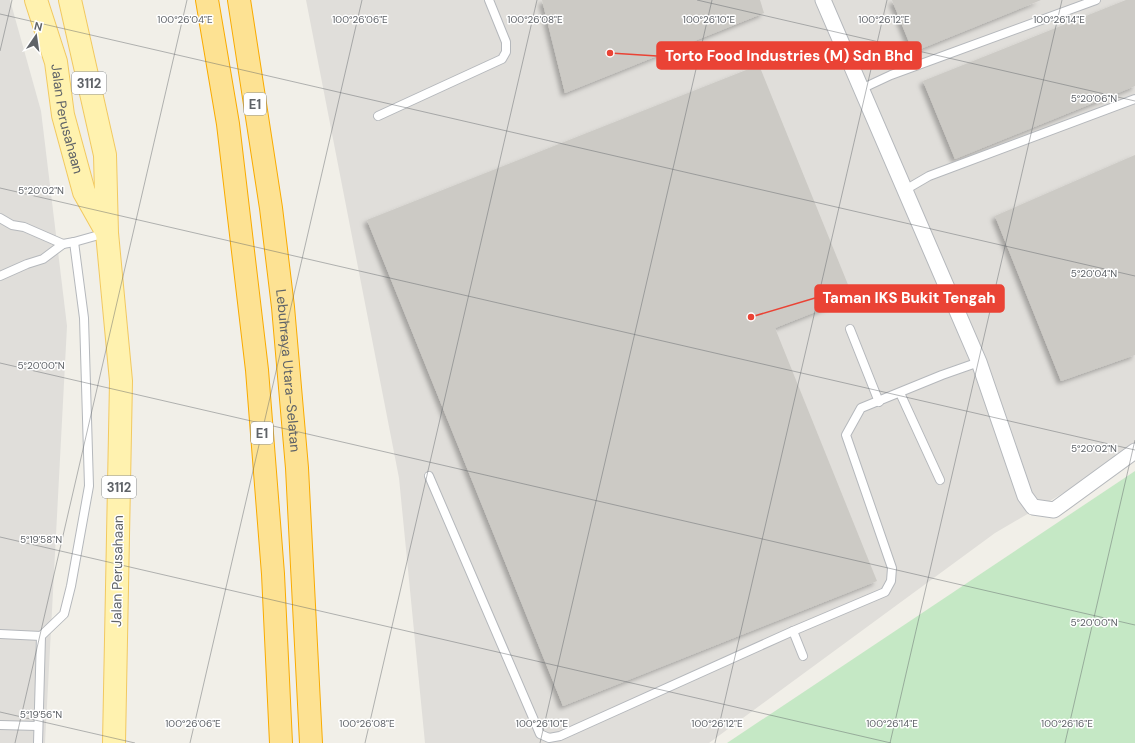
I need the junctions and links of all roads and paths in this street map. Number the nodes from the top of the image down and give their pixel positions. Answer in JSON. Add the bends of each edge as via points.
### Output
{"nodes":[{"id":1,"x":36,"y":0,"type":"edge"},
{"id":2,"x":70,"y":0,"type":"edge"},
{"id":3,"x":207,"y":0,"type":"edge"},
{"id":4,"x":238,"y":0,"type":"edge"},
{"id":5,"x":489,"y":0,"type":"edge"},
{"id":6,"x":823,"y":0,"type":"edge"},
{"id":7,"x":1096,"y":0,"type":"edge"},
{"id":8,"x":861,"y":89,"type":"junction"},
{"id":9,"x":1135,"y":99,"type":"edge"},
{"id":10,"x":378,"y":116,"type":"dead end"},
{"id":11,"x":905,"y":190,"type":"junction"},
{"id":12,"x":0,"y":218,"type":"edge"},
{"id":13,"x":107,"y":233,"type":"junction"},
{"id":14,"x":74,"y":242,"type":"junction"},
{"id":15,"x":63,"y":244,"type":"junction"},
{"id":16,"x":0,"y":276,"type":"edge"},
{"id":17,"x":850,"y":330,"type":"dead end"},
{"id":18,"x":979,"y":362,"type":"junction"},
{"id":19,"x":900,"y":393,"type":"junction"},
{"id":20,"x":879,"y":402,"type":"junction"},
{"id":21,"x":1135,"y":451,"type":"edge"},
{"id":22,"x":429,"y":476,"type":"dead end"},
{"id":23,"x":940,"y":480,"type":"dead end"},
{"id":24,"x":793,"y":631,"type":"junction"},
{"id":25,"x":0,"y":634,"type":"edge"},
{"id":26,"x":41,"y":636,"type":"junction"},
{"id":27,"x":804,"y":656,"type":"dead end"},
{"id":28,"x":0,"y":725,"type":"edge"},
{"id":29,"x":38,"y":726,"type":"junction"},
{"id":30,"x":38,"y":743,"type":"edge"},
{"id":31,"x":114,"y":743,"type":"edge"},
{"id":32,"x":281,"y":743,"type":"edge"},
{"id":33,"x":312,"y":743,"type":"edge"}],
"edges":[{"from":1,"to":13,"type":"main road","name":"Jalan Perusahaan","number":"3112","via":[[56,62],[63,115],[84,192]]},
{"from":2,"to":13,"type":"main road","name":"Jalan Perusahaan","number":"3112","via":[[106,155]]},
{"from":3,"to":32,"type":"highway","number":"E1","via":[[228,124],[257,370],[273,574]]},
{"from":4,"to":33,"type":"highway","name":"Lebuhraya Utara–Selatan","number":"E1","via":[[271,208],[283,307],[297,468]]},
{"from":5,"to":10,"type":"lane","via":[[506,42],[506,52],[502,59]]},
{"from":6,"to":8,"type":"street"},
{"from":7,"to":8,"type":"lane","via":[[891,75]]},
{"from":8,"to":11,"type":"street"},
{"from":9,"to":11,"type":"lane","via":[[929,176]]},
{"from":11,"to":18,"type":"street"},
{"from":12,"to":15,"type":"lane"},
{"from":13,"to":14,"type":"lane"},
{"from":13,"to":31,"type":"main road","name":"Jalan Perusahaan","number":"3112","via":[[121,382]]},
{"from":14,"to":15,"type":"lane"},
{"from":14,"to":26,"type":"lane","via":[[84,318],[89,486],[72,586],[64,614]]},
{"from":15,"to":16,"type":"lane","via":[[44,259]]},
{"from":17,"to":20,"type":"lane"},
{"from":18,"to":19,"type":"lane"},
{"from":18,"to":21,"type":"street","via":[[1025,496],[1033,507],[1054,510]]},
{"from":19,"to":20,"type":"lane"},
{"from":19,"to":23,"type":"lane"},
{"from":20,"to":24,"type":"lane","via":[[862,408],[846,435],[892,568],[891,581],[885,592]]},
{"from":22,"to":24,"type":"lane","via":[[540,734],[549,738],[560,736]]},
{"from":24,"to":27,"type":"lane"},
{"from":25,"to":26,"type":"lane"},
{"from":26,"to":29,"type":"lane"},
{"from":28,"to":29,"type":"lane"},
{"from":29,"to":30,"type":"lane"}]}
